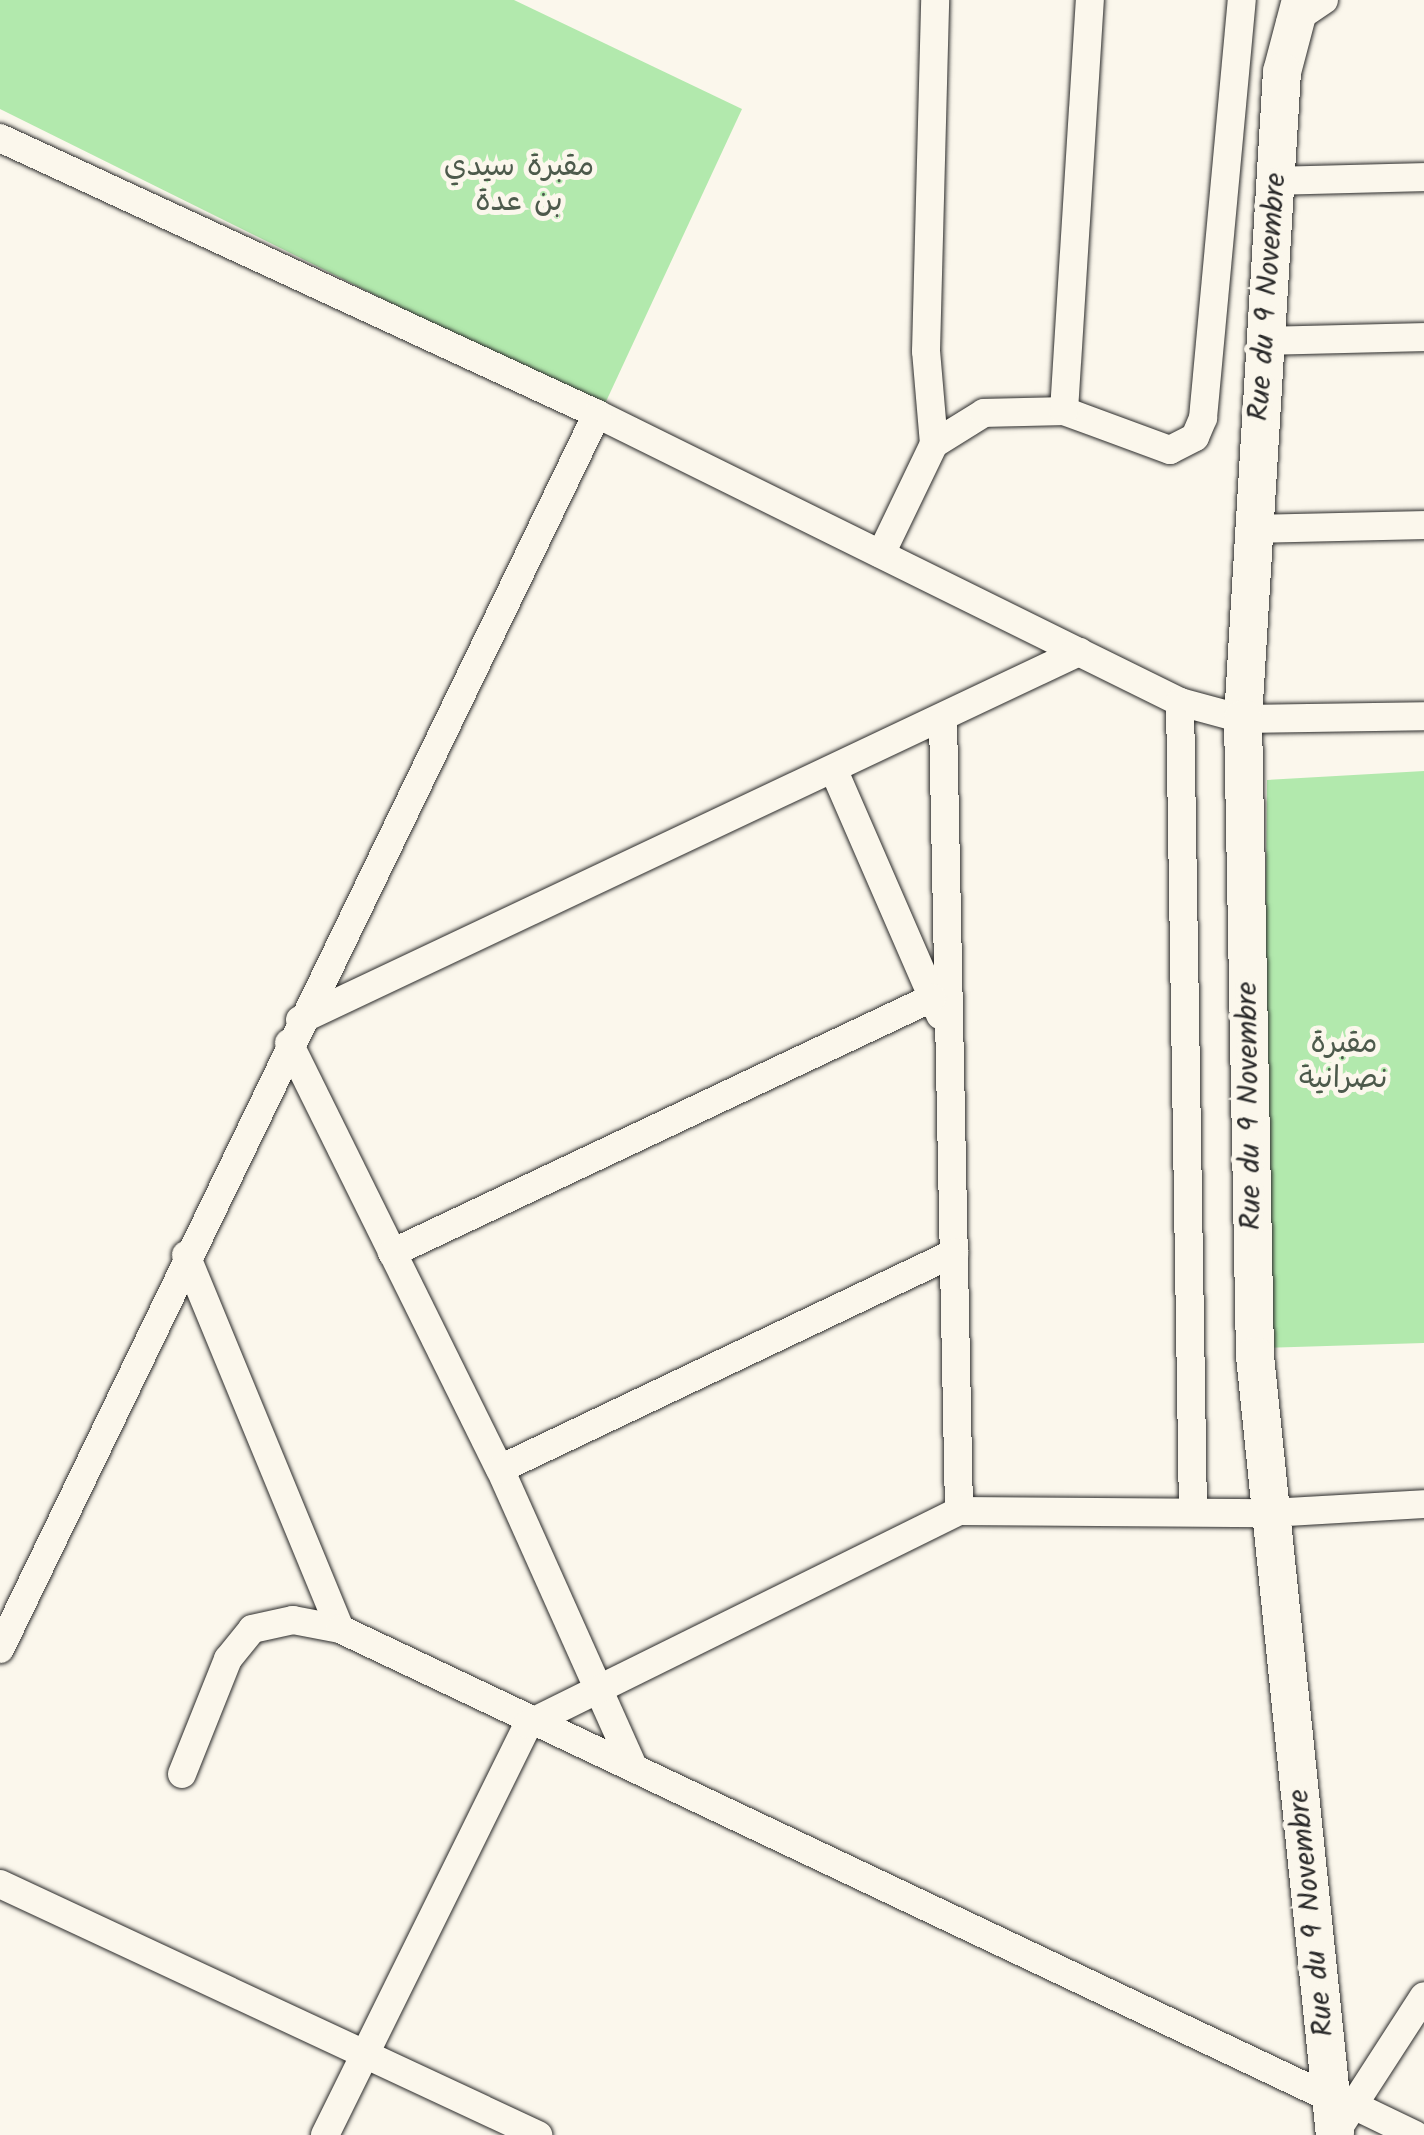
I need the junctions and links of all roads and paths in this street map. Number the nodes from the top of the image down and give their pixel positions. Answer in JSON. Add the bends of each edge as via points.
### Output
{"nodes":[{"id":1,"x":935,"y":0,"type":"edge"},
{"id":2,"x":1090,"y":0,"type":"edge"},
{"id":3,"x":1242,"y":0,"type":"edge"},
{"id":4,"x":1324,"y":0,"type":"edge"},
{"id":5,"x":1296,"y":12,"type":"edge"},
{"id":6,"x":0,"y":138,"type":"edge"},
{"id":7,"x":1424,"y":177,"type":"edge"},
{"id":8,"x":1276,"y":180,"type":"junction"},
{"id":9,"x":1424,"y":337,"type":"edge"},
{"id":10,"x":1266,"y":341,"type":"junction"},
{"id":11,"x":1064,"y":410,"type":"junction"},
{"id":12,"x":597,"y":414,"type":"junction"},
{"id":13,"x":934,"y":444,"type":"junction"},
{"id":14,"x":1424,"y":526,"type":"edge"},
{"id":15,"x":1254,"y":529,"type":"junction"},
{"id":16,"x":881,"y":554,"type":"junction"},
{"id":17,"x":1079,"y":652,"type":"junction"},
{"id":18,"x":1180,"y":702,"type":"junction"},
{"id":19,"x":1424,"y":716,"type":"edge"},
{"id":20,"x":1242,"y":719,"type":"junction"},
{"id":21,"x":943,"y":720,"type":"junction"},
{"id":22,"x":835,"y":773,"type":"junction"},
{"id":23,"x":932,"y":998,"type":"junction"},
{"id":24,"x":295,"y":1032,"type":"junction"},
{"id":25,"x":954,"y":1044,"type":"junction"},
{"id":26,"x":392,"y":1253,"type":"junction"},
{"id":27,"x":954,"y":1253,"type":"junction"},
{"id":28,"x":186,"y":1256,"type":"junction"},
{"id":29,"x":500,"y":1469,"type":"junction"},
{"id":30,"x":1424,"y":1504,"type":"edge"},
{"id":31,"x":1193,"y":1510,"type":"junction"},
{"id":32,"x":959,"y":1511,"type":"junction"},
{"id":33,"x":1270,"y":1513,"type":"junction"},
{"id":34,"x":340,"y":1629,"type":"junction"},
{"id":35,"x":0,"y":1649,"type":"edge"},
{"id":36,"x":595,"y":1687,"type":"junction"},
{"id":37,"x":528,"y":1724,"type":"junction"},
{"id":38,"x":633,"y":1766,"type":"junction"},
{"id":39,"x":182,"y":1774,"type":"dead end"},
{"id":40,"x":0,"y":1884,"type":"edge"},
{"id":41,"x":1424,"y":1996,"type":"edge"},
{"id":42,"x":360,"y":2052,"type":"junction"},
{"id":43,"x":1339,"y":2117,"type":"edge"},
{"id":44,"x":326,"y":2135,"type":"edge"},
{"id":45,"x":538,"y":2135,"type":"edge"},
{"id":46,"x":1415,"y":2135,"type":"edge"}],
"edges":[{"from":1,"to":13,"type":"street","via":[[926,351]]},
{"from":2,"to":11,"type":"street"},
{"from":3,"to":11,"type":"street","via":[[1214,356],[1199,428],[1182,448],[1170,450]]},
{"from":4,"to":5,"type":"street"},
{"from":5,"to":8,"type":"main road","name":"Rue du 9 Novembre","via":[[1282,72]]},
{"from":6,"to":12,"type":"street"},
{"from":7,"to":8,"type":"street"},
{"from":8,"to":10,"type":"main road","name":"Rue du 9 Novembre"},
{"from":9,"to":10,"type":"street"},
{"from":10,"to":15,"type":"main road","name":"Rue du 9 Novembre"},
{"from":11,"to":13,"type":"street","via":[[984,413]]},
{"from":12,"to":16,"type":"street"},
{"from":12,"to":24,"type":"street"},
{"from":13,"to":16,"type":"street"},
{"from":14,"to":15,"type":"street"},
{"from":15,"to":20,"type":"main road","name":"Rue du 9 Novembre"},
{"from":16,"to":17,"type":"street"},
{"from":17,"to":18,"type":"street"},
{"from":17,"to":21,"type":"street"},
{"from":18,"to":20,"type":"street"},
{"from":18,"to":31,"type":"street"},
{"from":19,"to":20,"type":"street"},
{"from":20,"to":33,"type":"main road","name":"Rue du 9 Novembre","via":[[1256,1356]]},
{"from":21,"to":22,"type":"street"},
{"from":21,"to":25,"type":"street"},
{"from":22,"to":23,"type":"street"},
{"from":22,"to":24,"type":"street"},
{"from":23,"to":25,"type":"street"},
{"from":23,"to":26,"type":"street"},
{"from":24,"to":26,"type":"street"},
{"from":24,"to":28,"type":"street"},
{"from":25,"to":27,"type":"street"},
{"from":26,"to":29,"type":"street"},
{"from":27,"to":29,"type":"street"},
{"from":27,"to":32,"type":"street"},
{"from":28,"to":34,"type":"street"},
{"from":28,"to":35,"type":"street"},
{"from":29,"to":36,"type":"street"},
{"from":30,"to":33,"type":"street"},
{"from":31,"to":32,"type":"street"},
{"from":31,"to":33,"type":"street"},
{"from":32,"to":36,"type":"street"},
{"from":33,"to":43,"type":"main road","name":"Rue du 9 Novembre"},
{"from":34,"to":37,"type":"street"},
{"from":34,"to":39,"type":"street","via":[[293,1620],[252,1628],[228,1659]]},
{"from":36,"to":37,"type":"street"},
{"from":36,"to":38,"type":"street"},
{"from":37,"to":38,"type":"street"},
{"from":37,"to":42,"type":"street"},
{"from":38,"to":43,"type":"street"},
{"from":40,"to":42,"type":"street"},
{"from":41,"to":43,"type":"street"},
{"from":42,"to":44,"type":"street"},
{"from":42,"to":45,"type":"street"},
{"from":43,"to":46,"type":"street"}]}
